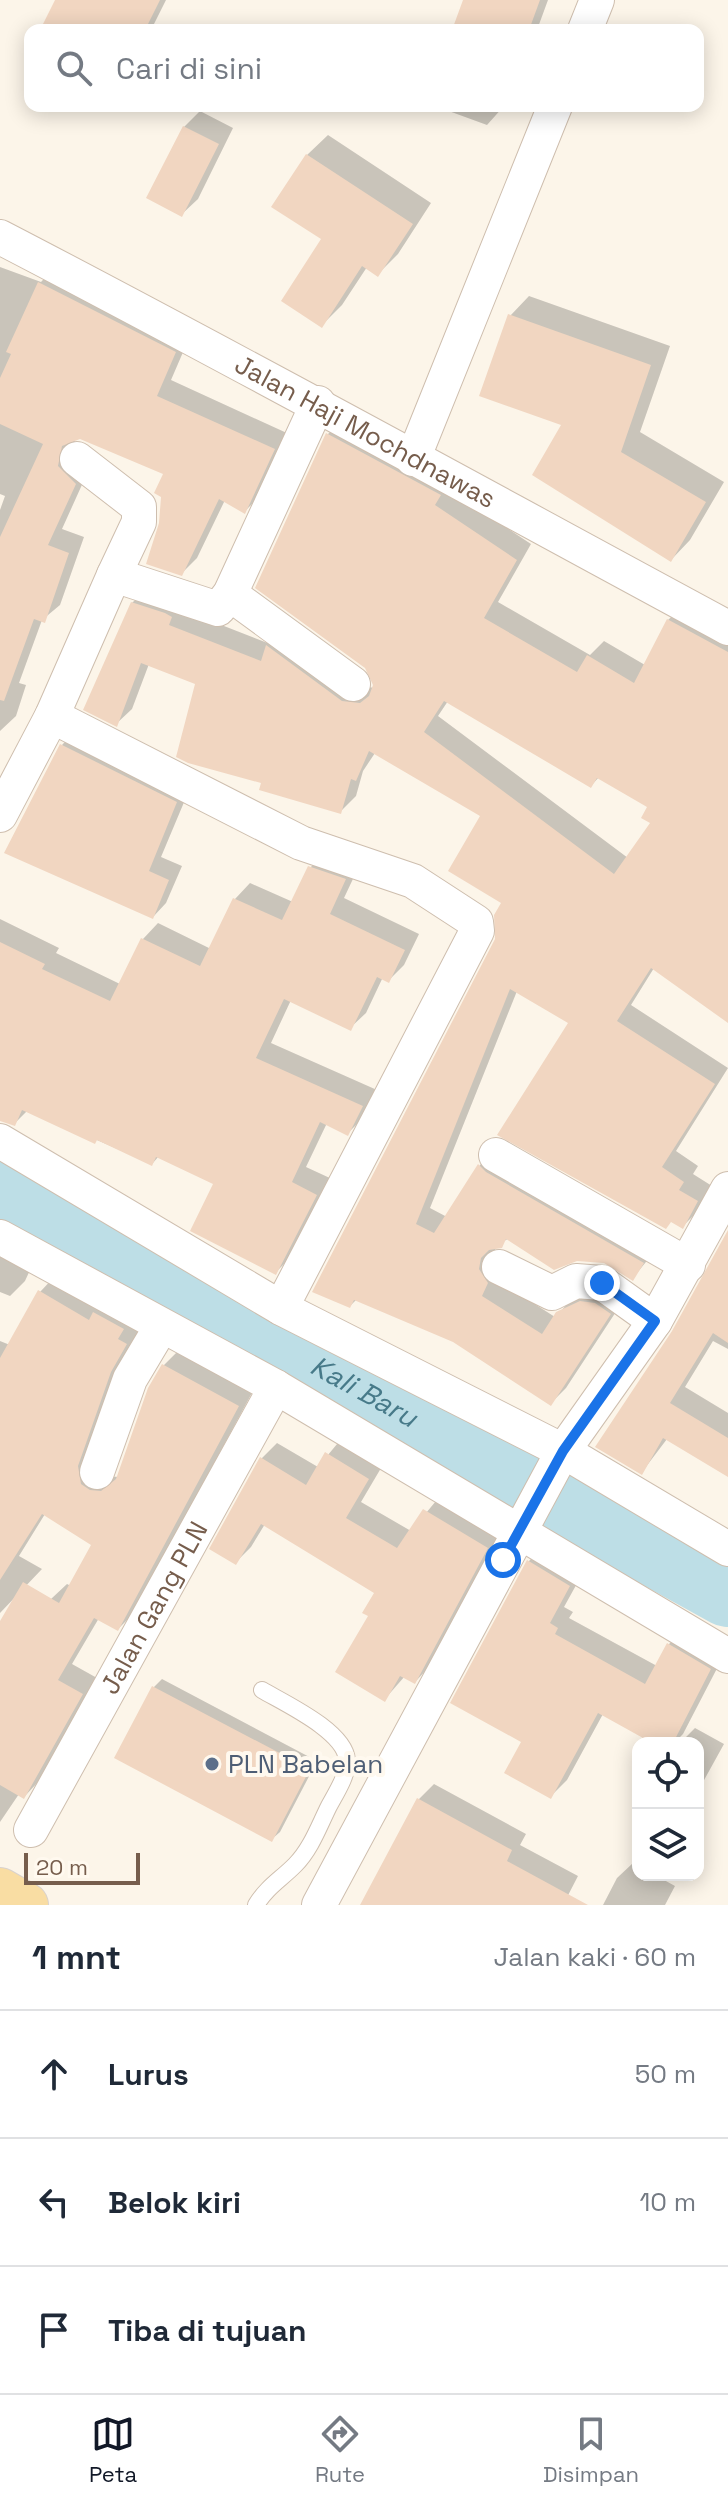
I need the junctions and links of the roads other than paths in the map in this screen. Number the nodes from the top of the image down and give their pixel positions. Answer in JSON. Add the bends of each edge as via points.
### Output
{"nodes":[{"id":1,"x":597,"y":0,"type":"edge"},
{"id":2,"x":587,"y":24,"type":"edge"},
{"id":3,"x":553,"y":112,"type":"edge"},
{"id":4,"x":0,"y":237,"type":"edge"},
{"id":5,"x":318,"y":403,"type":"junction"},
{"id":6,"x":77,"y":459,"type":"dead end"},
{"id":7,"x":413,"y":459,"type":"junction"},
{"id":8,"x":114,"y":575,"type":"junction"},
{"id":9,"x":230,"y":594,"type":"junction"},
{"id":10,"x":728,"y":628,"type":"edge"},
{"id":11,"x":353,"y":684,"type":"dead end"},
{"id":12,"x":52,"y":716,"type":"junction"},
{"id":13,"x":0,"y":815,"type":"edge"},
{"id":14,"x":0,"y":1141,"type":"edge"},
{"id":15,"x":496,"y":1155,"type":"dead end"},
{"id":16,"x":728,"y":1189,"type":"edge"},
{"id":17,"x":0,"y":1237,"type":"edge"},
{"id":18,"x":688,"y":1265,"type":"junction"},
{"id":19,"x":499,"y":1267,"type":"dead end"},
{"id":20,"x":281,"y":1308,"type":"junction"},
{"id":21,"x":655,"y":1321,"type":"junction"},
{"id":22,"x":161,"y":1327,"type":"junction"},
{"id":23,"x":276,"y":1387,"type":"junction"},
{"id":24,"x":556,"y":1464,"type":"junction"},
{"id":25,"x":97,"y":1472,"type":"dead end"},
{"id":26,"x":525,"y":1518,"type":"junction"},
{"id":27,"x":728,"y":1549,"type":"edge"},
{"id":28,"x":728,"y":1656,"type":"edge"},
{"id":29,"x":262,"y":1690,"type":"dead end"},
{"id":30,"x":31,"y":1830,"type":"dead end"},
{"id":31,"x":0,"y":1890,"type":"edge"},
{"id":32,"x":26,"y":1905,"type":"edge"},
{"id":33,"x":256,"y":1905,"type":"edge"},
{"id":34,"x":319,"y":1905,"type":"edge"}],
"edges":[{"from":1,"to":2,"type":"street"},
{"from":3,"to":7,"type":"street"},
{"from":4,"to":5,"type":"street","name":"Jalan Haji Mochdnawas"},
{"from":5,"to":7,"type":"street","name":"Jalan Haji Mochdnawas"},
{"from":5,"to":9,"type":"street"},
{"from":6,"to":8,"type":"street","via":[[139,507],[139,522]]},
{"from":7,"to":10,"type":"street","name":"Jalan Haji Mochdnawas"},
{"from":8,"to":9,"type":"street","via":[[218,609]]},
{"from":8,"to":12,"type":"street"},
{"from":9,"to":11,"type":"street"},
{"from":12,"to":13,"type":"street"},
{"from":12,"to":20,"type":"street","via":[[301,843],[413,881],[471,917],[478,927]]},
{"from":14,"to":20,"type":"street"},
{"from":15,"to":18,"type":"street"},
{"from":16,"to":18,"type":"street"},
{"from":17,"to":22,"type":"street"},
{"from":18,"to":21,"type":"street"},
{"from":19,"to":21,"type":"street","via":[[552,1293],[576,1281],[602,1283]]},
{"from":20,"to":24,"type":"street"},
{"from":21,"to":24,"type":"street"},
{"from":22,"to":23,"type":"street"},
{"from":22,"to":25,"type":"street","via":[[130,1379]]},
{"from":23,"to":26,"type":"street"},
{"from":23,"to":30,"type":"street","name":"Jalan Gang PLN"},
{"from":24,"to":26,"type":"street"},
{"from":24,"to":27,"type":"street"},
{"from":26,"to":28,"type":"street"},
{"from":26,"to":34,"type":"street"},
{"from":29,"to":33,"type":"lane","via":[[317,1723],[343,1746],[347,1761],[310,1845]]},
{"from":31,"to":32,"type":"main road"}]}
